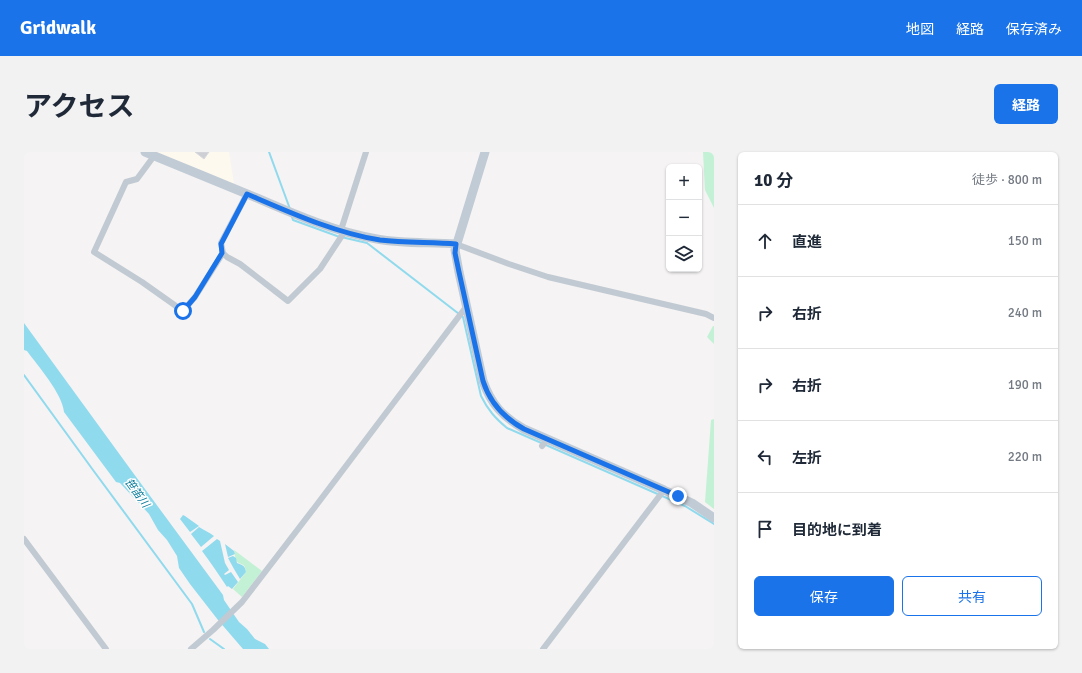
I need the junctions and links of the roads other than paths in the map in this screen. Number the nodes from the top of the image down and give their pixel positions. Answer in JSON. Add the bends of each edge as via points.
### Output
{"nodes":[{"id":1,"x":145,"y":152,"type":"edge"},
{"id":2,"x":366,"y":152,"type":"edge"},
{"id":3,"x":485,"y":152,"type":"edge"},
{"id":4,"x":154,"y":156,"type":"junction"},
{"id":5,"x":247,"y":194,"type":"junction"},
{"id":6,"x":342,"y":234,"type":"junction"},
{"id":7,"x":456,"y":244,"type":"junction"},
{"id":8,"x":222,"y":253,"type":"junction"},
{"id":9,"x":462,"y":312,"type":"junction"},
{"id":10,"x":714,"y":318,"type":"edge"},
{"id":11,"x":662,"y":493,"type":"junction"},
{"id":12,"x":714,"y":518,"type":"edge"},
{"id":13,"x":24,"y":539,"type":"edge"},
{"id":14,"x":106,"y":649,"type":"edge"},
{"id":15,"x":191,"y":649,"type":"edge"},
{"id":16,"x":543,"y":649,"type":"edge"}],
"edges":[{"from":1,"to":4,"type":"street"},
{"from":2,"to":6,"type":"street"},
{"from":3,"to":7,"type":"street"},
{"from":4,"to":5,"type":"street"},
{"from":4,"to":8,"type":"street","via":[[137,179],[126,182],[94,252],[183,311],[195,297]]},
{"from":5,"to":6,"type":"street"},
{"from":5,"to":8,"type":"street","via":[[221,244]]},
{"from":6,"to":7,"type":"street","via":[[388,241]]},
{"from":6,"to":8,"type":"street","via":[[320,270],[288,301]]},
{"from":7,"to":9,"type":"street"},
{"from":7,"to":10,"type":"street","via":[[548,277]]},
{"from":9,"to":11,"type":"street","via":[[483,381],[490,398],[502,414],[545,443]]},
{"from":9,"to":15,"type":"street","via":[[240,603]]},
{"from":11,"to":12,"type":"street","via":[[692,504]]},
{"from":11,"to":16,"type":"street"},
{"from":13,"to":14,"type":"street"}]}
